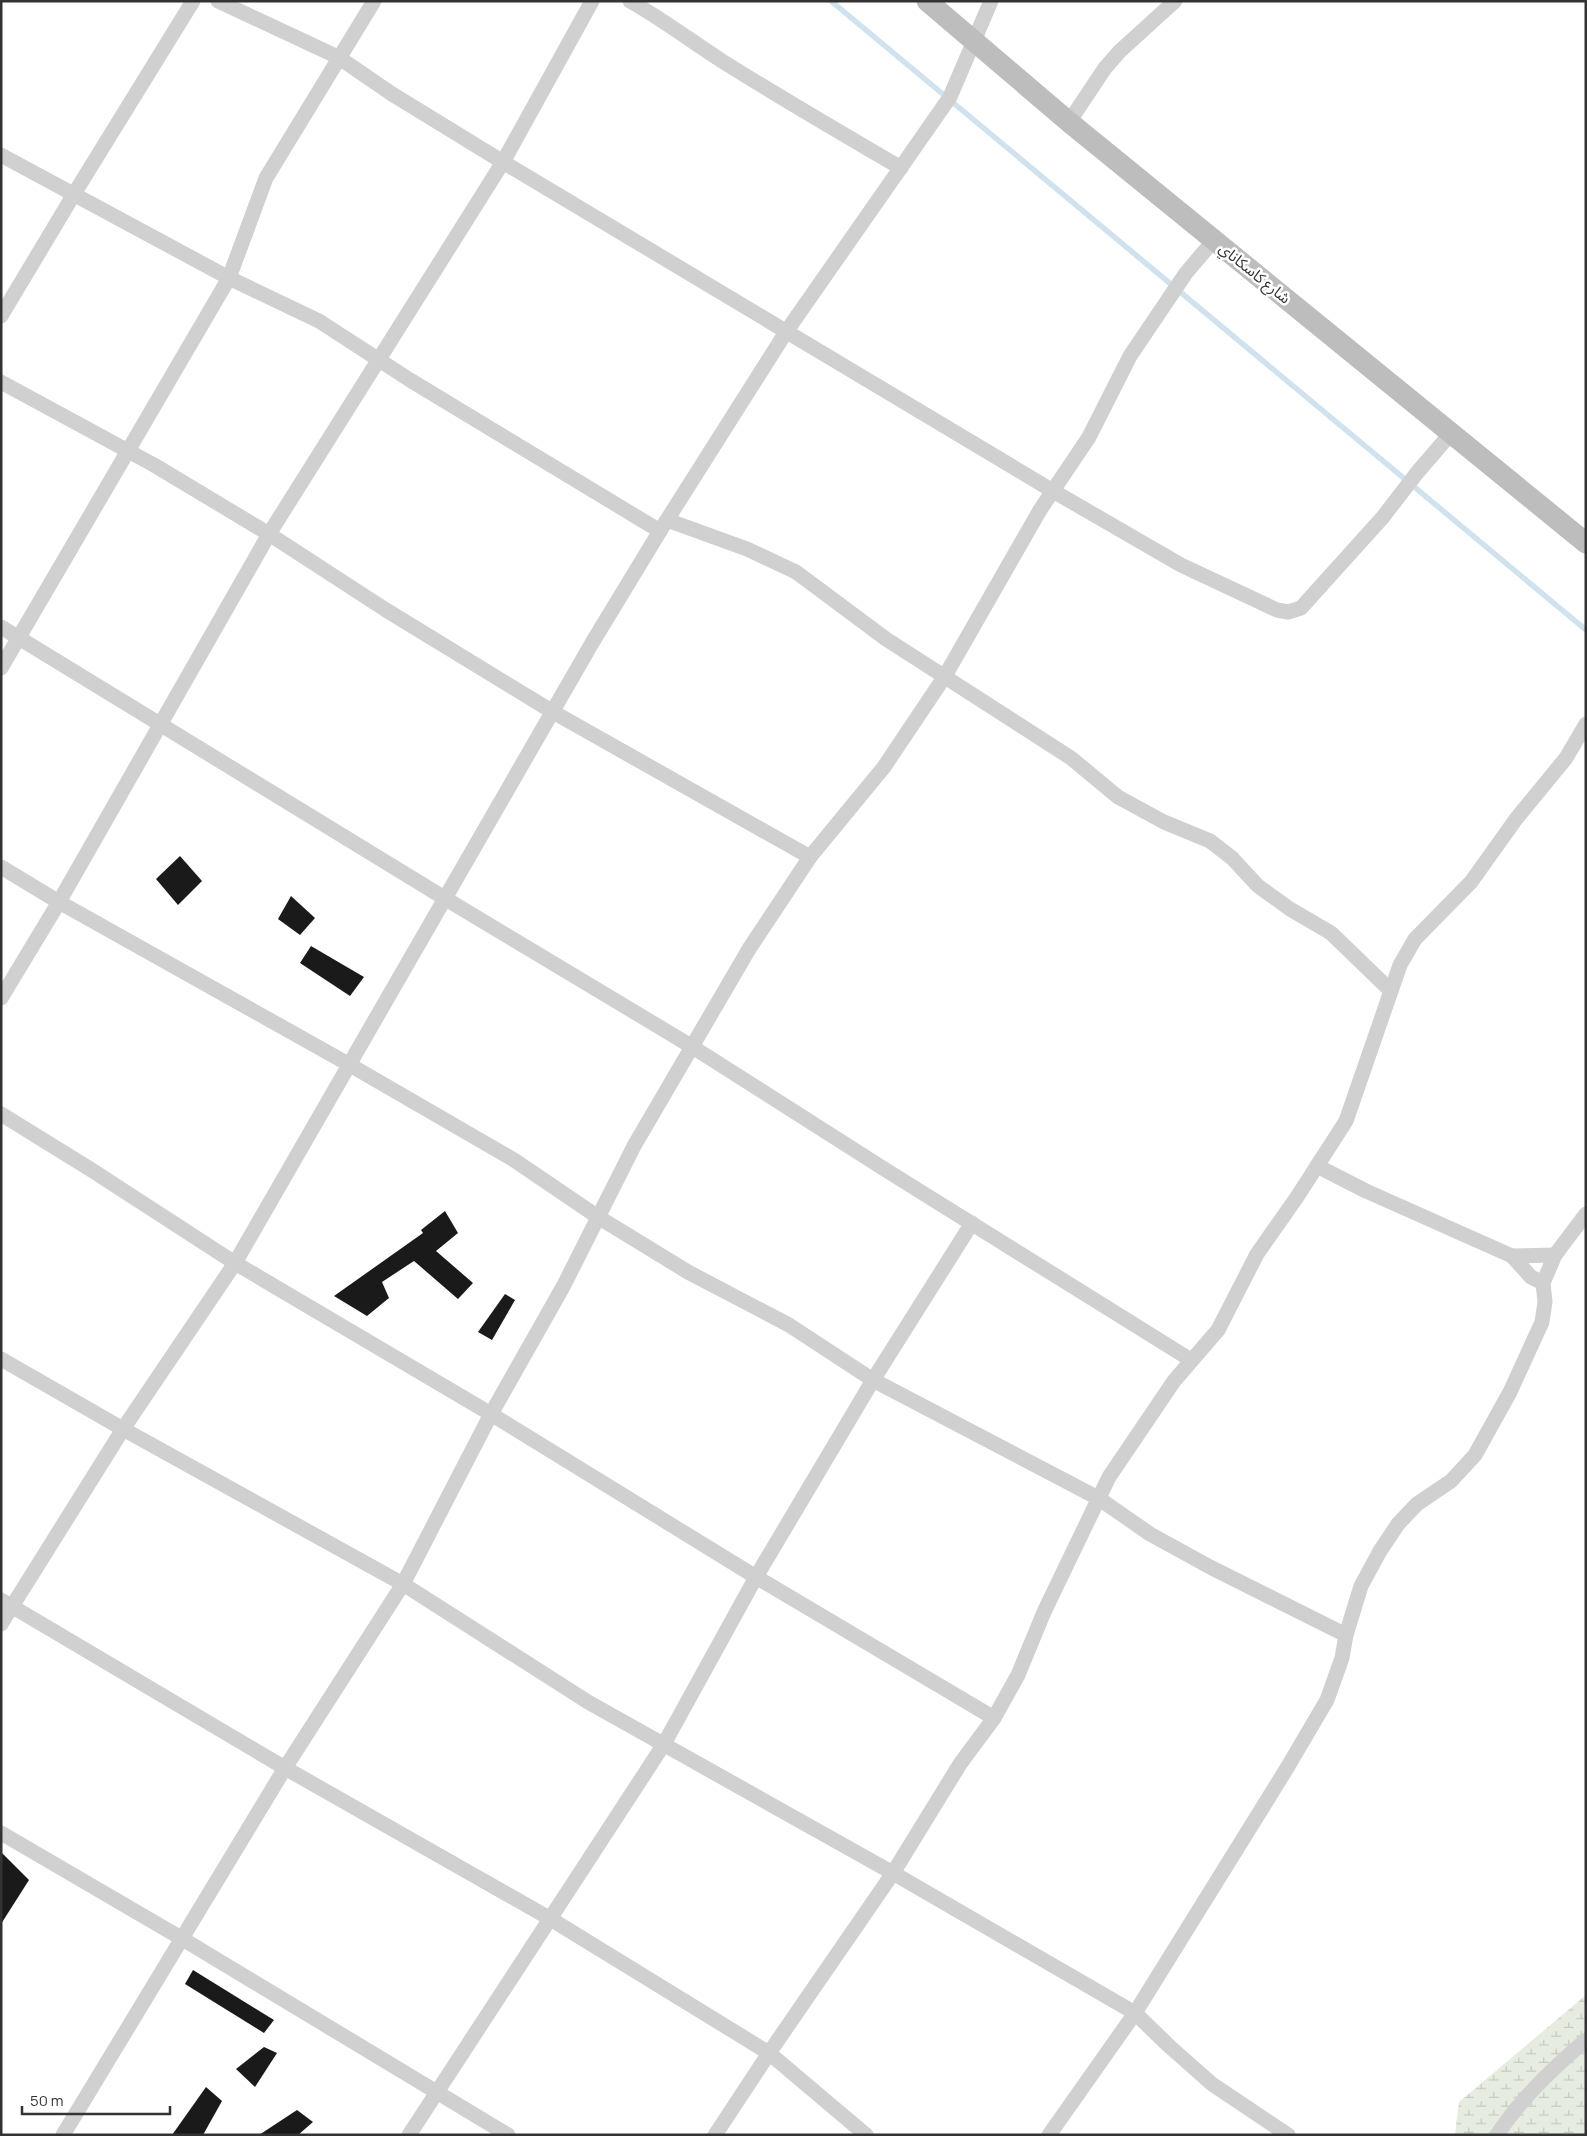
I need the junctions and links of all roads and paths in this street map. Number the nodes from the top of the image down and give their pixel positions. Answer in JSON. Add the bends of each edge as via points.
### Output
{"nodes":[{"id":1,"x":193,"y":1,"type":"edge"},
{"id":2,"x":218,"y":1,"type":"edge"},
{"id":3,"x":374,"y":1,"type":"edge"},
{"id":4,"x":592,"y":1,"type":"edge"},
{"id":5,"x":630,"y":1,"type":"edge"},
{"id":6,"x":927,"y":1,"type":"edge"},
{"id":7,"x":991,"y":1,"type":"edge"},
{"id":8,"x":1175,"y":1,"type":"edge"},
{"id":9,"x":974,"y":42,"type":"junction"},
{"id":10,"x":338,"y":57,"type":"junction"},
{"id":11,"x":1069,"y":122,"type":"junction"},
{"id":12,"x":1,"y":155,"type":"edge"},
{"id":13,"x":503,"y":162,"type":"junction"},
{"id":14,"x":901,"y":168,"type":"junction"},
{"id":15,"x":74,"y":194,"type":"junction"},
{"id":16,"x":1214,"y":240,"type":"junction"},
{"id":17,"x":229,"y":278,"type":"junction"},
{"id":18,"x":1,"y":316,"type":"edge"},
{"id":19,"x":786,"y":332,"type":"junction"},
{"id":20,"x":378,"y":359,"type":"junction"},
{"id":21,"x":1,"y":382,"type":"edge"},
{"id":22,"x":1452,"y":432,"type":"junction"},
{"id":23,"x":127,"y":450,"type":"junction"},
{"id":24,"x":1053,"y":491,"type":"junction"},
{"id":25,"x":663,"y":526,"type":"junction"},
{"id":26,"x":269,"y":534,"type":"junction"},
{"id":27,"x":1586,"y":543,"type":"edge"},
{"id":28,"x":1,"y":627,"type":"edge"},
{"id":29,"x":19,"y":638,"type":"junction"},
{"id":30,"x":1,"y":668,"type":"edge"},
{"id":31,"x":945,"y":676,"type":"junction"},
{"id":32,"x":553,"y":712,"type":"junction"},
{"id":33,"x":160,"y":723,"type":"junction"},
{"id":34,"x":1586,"y":724,"type":"edge"},
{"id":35,"x":810,"y":857,"type":"junction"},
{"id":36,"x":1,"y":867,"type":"edge"},
{"id":37,"x":446,"y":899,"type":"junction"},
{"id":38,"x":59,"y":902,"type":"junction"},
{"id":39,"x":1391,"y":991,"type":"junction"},
{"id":40,"x":1,"y":998,"type":"edge"},
{"id":41,"x":691,"y":1046,"type":"junction"},
{"id":42,"x":350,"y":1065,"type":"junction"},
{"id":43,"x":1,"y":1114,"type":"edge"},
{"id":44,"x":1317,"y":1166,"type":"junction"},
{"id":45,"x":598,"y":1217,"type":"junction"},
{"id":46,"x":1583,"y":1219,"type":"edge"},
{"id":47,"x":972,"y":1223,"type":"junction"},
{"id":48,"x":1555,"y":1255,"type":"junction"},
{"id":49,"x":1512,"y":1256,"type":"junction"},
{"id":50,"x":236,"y":1263,"type":"junction"},
{"id":51,"x":1543,"y":1283,"type":"junction"},
{"id":52,"x":1,"y":1359,"type":"edge"},
{"id":53,"x":1191,"y":1360,"type":"junction"},
{"id":54,"x":873,"y":1380,"type":"junction"},
{"id":55,"x":491,"y":1414,"type":"junction"},
{"id":56,"x":123,"y":1429,"type":"junction"},
{"id":57,"x":1098,"y":1498,"type":"junction"},
{"id":58,"x":756,"y":1577,"type":"junction"},
{"id":59,"x":403,"y":1584,"type":"junction"},
{"id":60,"x":7,"y":1603,"type":"edge"},
{"id":61,"x":1,"y":1624,"type":"edge"},
{"id":62,"x":1346,"y":1635,"type":"junction"},
{"id":63,"x":994,"y":1718,"type":"junction"},
{"id":64,"x":664,"y":1744,"type":"junction"},
{"id":65,"x":284,"y":1768,"type":"junction"},
{"id":66,"x":1,"y":1833,"type":"edge"},
{"id":67,"x":893,"y":1873,"type":"junction"},
{"id":68,"x":549,"y":1918,"type":"junction"},
{"id":69,"x":181,"y":1938,"type":"junction"},
{"id":70,"x":1135,"y":2012,"type":"junction"},
{"id":71,"x":1586,"y":2040,"type":"edge"},
{"id":72,"x":768,"y":2053,"type":"junction"},
{"id":73,"x":437,"y":2091,"type":"junction"},
{"id":74,"x":63,"y":2135,"type":"edge"},
{"id":75,"x":409,"y":2135,"type":"edge"},
{"id":76,"x":508,"y":2135,"type":"edge"},
{"id":77,"x":715,"y":2135,"type":"edge"},
{"id":78,"x":866,"y":2135,"type":"edge"},
{"id":79,"x":1048,"y":2135,"type":"edge"},
{"id":80,"x":1288,"y":2135,"type":"edge"},
{"id":81,"x":1497,"y":2135,"type":"edge"}],
"edges":[{"from":1,"to":15,"type":"street"},
{"from":2,"to":10,"type":"street"},
{"from":3,"to":10,"type":"street"},
{"from":4,"to":13,"type":"street"},
{"from":5,"to":14,"type":"street","via":[[719,59]]},
{"from":6,"to":9,"type":"street","name":"شارع كاسكاناي"},
{"from":7,"to":9,"type":"street"},
{"from":8,"to":11,"type":"street","via":[[1105,68]]},
{"from":9,"to":11,"type":"street","name":"شارع كاسكاناي"},
{"from":9,"to":14,"type":"street","via":[[950,97]]},
{"from":10,"to":13,"type":"street"},
{"from":10,"to":17,"type":"street","via":[[266,178]]},
{"from":11,"to":16,"type":"street","name":"شارع كاسكاناي"},
{"from":12,"to":15,"type":"street"},
{"from":13,"to":19,"type":"street"},
{"from":13,"to":20,"type":"street"},
{"from":14,"to":19,"type":"street"},
{"from":15,"to":17,"type":"street"},
{"from":15,"to":18,"type":"street"},
{"from":16,"to":22,"type":"street","name":"شارع كاسكاناي"},
{"from":16,"to":24,"type":"street","via":[[1186,273],[1130,356],[1089,436]]},
{"from":17,"to":20,"type":"street","via":[[319,321]]},
{"from":17,"to":23,"type":"street"},
{"from":19,"to":24,"type":"street"},
{"from":19,"to":25,"type":"street"},
{"from":20,"to":25,"type":"street"},
{"from":20,"to":26,"type":"street"},
{"from":21,"to":23,"type":"street"},
{"from":22,"to":24,"type":"street","via":[[1336,572],[1301,608],[1288,612],[1181,565]]},
{"from":22,"to":27,"type":"street","name":"شارع كاسكاناي"},
{"from":23,"to":26,"type":"street"},
{"from":23,"to":29,"type":"street"},
{"from":24,"to":31,"type":"street"},
{"from":25,"to":31,"type":"street","via":[[747,549],[796,572],[886,640]]},
{"from":25,"to":32,"type":"street"},
{"from":26,"to":32,"type":"street"},
{"from":26,"to":33,"type":"street"},
{"from":28,"to":29,"type":"street"},
{"from":29,"to":30,"type":"street"},
{"from":29,"to":33,"type":"street"},
{"from":31,"to":35,"type":"street","via":[[884,767]]},
{"from":31,"to":39,"type":"street","via":[[1071,758],[1118,797],[1164,822],[1210,841],[1232,858],[1258,886],[1331,933]]},
{"from":32,"to":35,"type":"street"},
{"from":32,"to":37,"type":"street"},
{"from":33,"to":37,"type":"street"},
{"from":33,"to":38,"type":"street"},
{"from":34,"to":39,"type":"street","via":[[1566,758],[1516,819],[1471,882],[1415,939],[1400,965]]},
{"from":35,"to":41,"type":"street","via":[[749,948]]},
{"from":36,"to":38,"type":"street"},
{"from":37,"to":41,"type":"street"},
{"from":37,"to":42,"type":"street"},
{"from":38,"to":40,"type":"street"},
{"from":38,"to":42,"type":"street"},
{"from":39,"to":44,"type":"street","via":[[1346,1121]]},
{"from":41,"to":45,"type":"street"},
{"from":41,"to":47,"type":"street"},
{"from":42,"to":45,"type":"street","via":[[514,1160]]},
{"from":42,"to":50,"type":"street"},
{"from":43,"to":50,"type":"street"},
{"from":44,"to":49,"type":"street"},
{"from":44,"to":53,"type":"street","via":[[1257,1254],[1218,1330]]},
{"from":45,"to":54,"type":"street","via":[[688,1272],[789,1325]]},
{"from":45,"to":55,"type":"street","via":[[564,1285]]},
{"from":46,"to":48,"type":"street"},
{"from":47,"to":53,"type":"street"},
{"from":47,"to":54,"type":"street"},
{"from":48,"to":49,"type":"street"},
{"from":48,"to":51,"type":"street"},
{"from":49,"to":51,"type":"street","via":[[1531,1277]]},
{"from":50,"to":55,"type":"street"},
{"from":50,"to":56,"type":"street"},
{"from":51,"to":62,"type":"street","via":[[1542,1322],[1480,1447],[1451,1481],[1417,1504],[1398,1524],[1361,1586]]},
{"from":52,"to":56,"type":"street"},
{"from":53,"to":57,"type":"street","via":[[1109,1477]]},
{"from":54,"to":57,"type":"street"},
{"from":54,"to":58,"type":"street"},
{"from":55,"to":58,"type":"street"},
{"from":55,"to":59,"type":"street"},
{"from":56,"to":59,"type":"street"},
{"from":56,"to":60,"type":"street"},
{"from":57,"to":62,"type":"street","via":[[1150,1534],[1210,1568]]},
{"from":57,"to":63,"type":"street","via":[[1018,1675]]},
{"from":58,"to":63,"type":"street"},
{"from":58,"to":64,"type":"street"},
{"from":59,"to":64,"type":"street","via":[[588,1702]]},
{"from":59,"to":65,"type":"street"},
{"from":60,"to":61,"type":"street"},
{"from":60,"to":65,"type":"street"},
{"from":62,"to":70,"type":"street","via":[[1342,1658],[1327,1700]]},
{"from":63,"to":67,"type":"street","via":[[960,1764]]},
{"from":64,"to":67,"type":"street"},
{"from":64,"to":68,"type":"street"},
{"from":65,"to":68,"type":"street"},
{"from":65,"to":69,"type":"street"},
{"from":66,"to":69,"type":"street"},
{"from":67,"to":70,"type":"street"},
{"from":67,"to":72,"type":"street"},
{"from":68,"to":72,"type":"street"},
{"from":68,"to":73,"type":"street"},
{"from":69,"to":73,"type":"street"},
{"from":69,"to":74,"type":"street"},
{"from":70,"to":79,"type":"street"},
{"from":70,"to":80,"type":"street","via":[[1212,2084]]},
{"from":71,"to":81,"type":"street","via":[[1558,2064]]},
{"from":72,"to":77,"type":"street"},
{"from":72,"to":78,"type":"street"},
{"from":73,"to":75,"type":"street"},
{"from":73,"to":76,"type":"street"}]}
